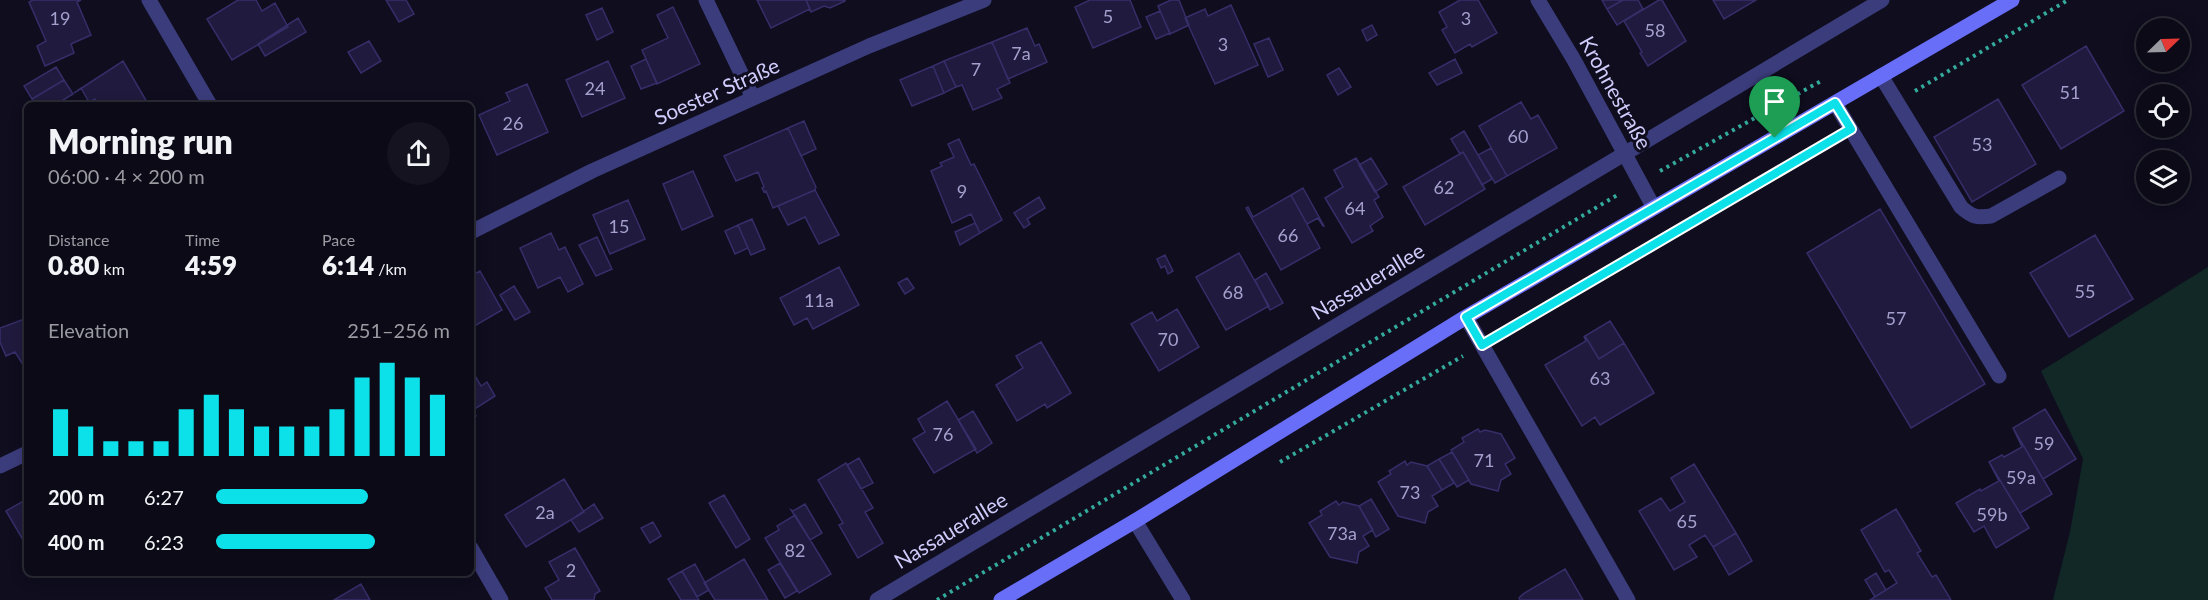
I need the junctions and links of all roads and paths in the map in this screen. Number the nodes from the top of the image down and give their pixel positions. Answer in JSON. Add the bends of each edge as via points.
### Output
{"nodes":[{"id":1,"x":149,"y":0,"type":"edge"},
{"id":2,"x":706,"y":0,"type":"edge"},
{"id":3,"x":984,"y":0,"type":"edge"},
{"id":4,"x":1538,"y":0,"type":"edge"},
{"id":5,"x":1882,"y":0,"type":"edge"},
{"id":6,"x":2012,"y":0,"type":"edge"},
{"id":7,"x":2068,"y":0,"type":"edge"},
{"id":8,"x":1881,"y":76,"type":"junction"},
{"id":9,"x":753,"y":98,"type":"junction"},
{"id":10,"x":208,"y":102,"type":"edge"},
{"id":11,"x":1896,"y":102,"type":"junction"},
{"id":12,"x":1835,"y":103,"type":"junction"},
{"id":13,"x":1851,"y":129,"type":"junction"},
{"id":14,"x":1624,"y":153,"type":"junction"},
{"id":15,"x":2059,"y":178,"type":"dead end"},
{"id":16,"x":1654,"y":208,"type":"junction"},
{"id":17,"x":474,"y":230,"type":"edge"},
{"id":18,"x":1466,"y":317,"type":"junction"},
{"id":19,"x":1482,"y":345,"type":"junction"},
{"id":20,"x":1999,"y":376,"type":"dead end"},
{"id":21,"x":24,"y":454,"type":"edge"},
{"id":22,"x":1279,"y":463,"type":"dead end"},
{"id":23,"x":0,"y":466,"type":"edge"},
{"id":24,"x":1135,"y":521,"type":"junction"},
{"id":25,"x":474,"y":553,"type":"edge"},
{"id":26,"x":501,"y":600,"type":"edge"},
{"id":27,"x":877,"y":600,"type":"edge"},
{"id":28,"x":1001,"y":600,"type":"edge"},
{"id":29,"x":1183,"y":600,"type":"edge"},
{"id":30,"x":1628,"y":600,"type":"edge"}],
"edges":[{"from":1,"to":10,"type":"street"},
{"from":2,"to":9,"type":"street"},
{"from":3,"to":9,"type":"street","name":"Soester Straße"},
{"from":4,"to":14,"type":"street","name":"Krohnestraße"},
{"from":5,"to":14,"type":"street","name":"Nassauerallee"},
{"from":6,"to":8,"type":"main road"},
{"from":7,"to":11,"type":"path"},
{"from":8,"to":11,"type":"street"},
{"from":8,"to":12,"type":"main road"},
{"from":9,"to":17,"type":"street","name":"Soester Straße","via":[[591,171]]},
{"from":11,"to":15,"type":"street","via":[[1961,207],[1971,216],[1991,216]]},
{"from":12,"to":13,"type":"street"},
{"from":12,"to":16,"type":"main road"},
{"from":13,"to":19,"type":"path"},
{"from":13,"to":20,"type":"street"},
{"from":14,"to":16,"type":"street","name":"Krohnestraße"},
{"from":14,"to":27,"type":"street","name":"Nassauerallee"},
{"from":16,"to":18,"type":"main road"},
{"from":18,"to":19,"type":"street"},
{"from":18,"to":24,"type":"main road"},
{"from":19,"to":22,"type":"path"},
{"from":19,"to":30,"type":"street"},
{"from":21,"to":23,"type":"street"},
{"from":24,"to":28,"type":"main road"},
{"from":24,"to":29,"type":"street"},
{"from":25,"to":26,"type":"street"}]}
